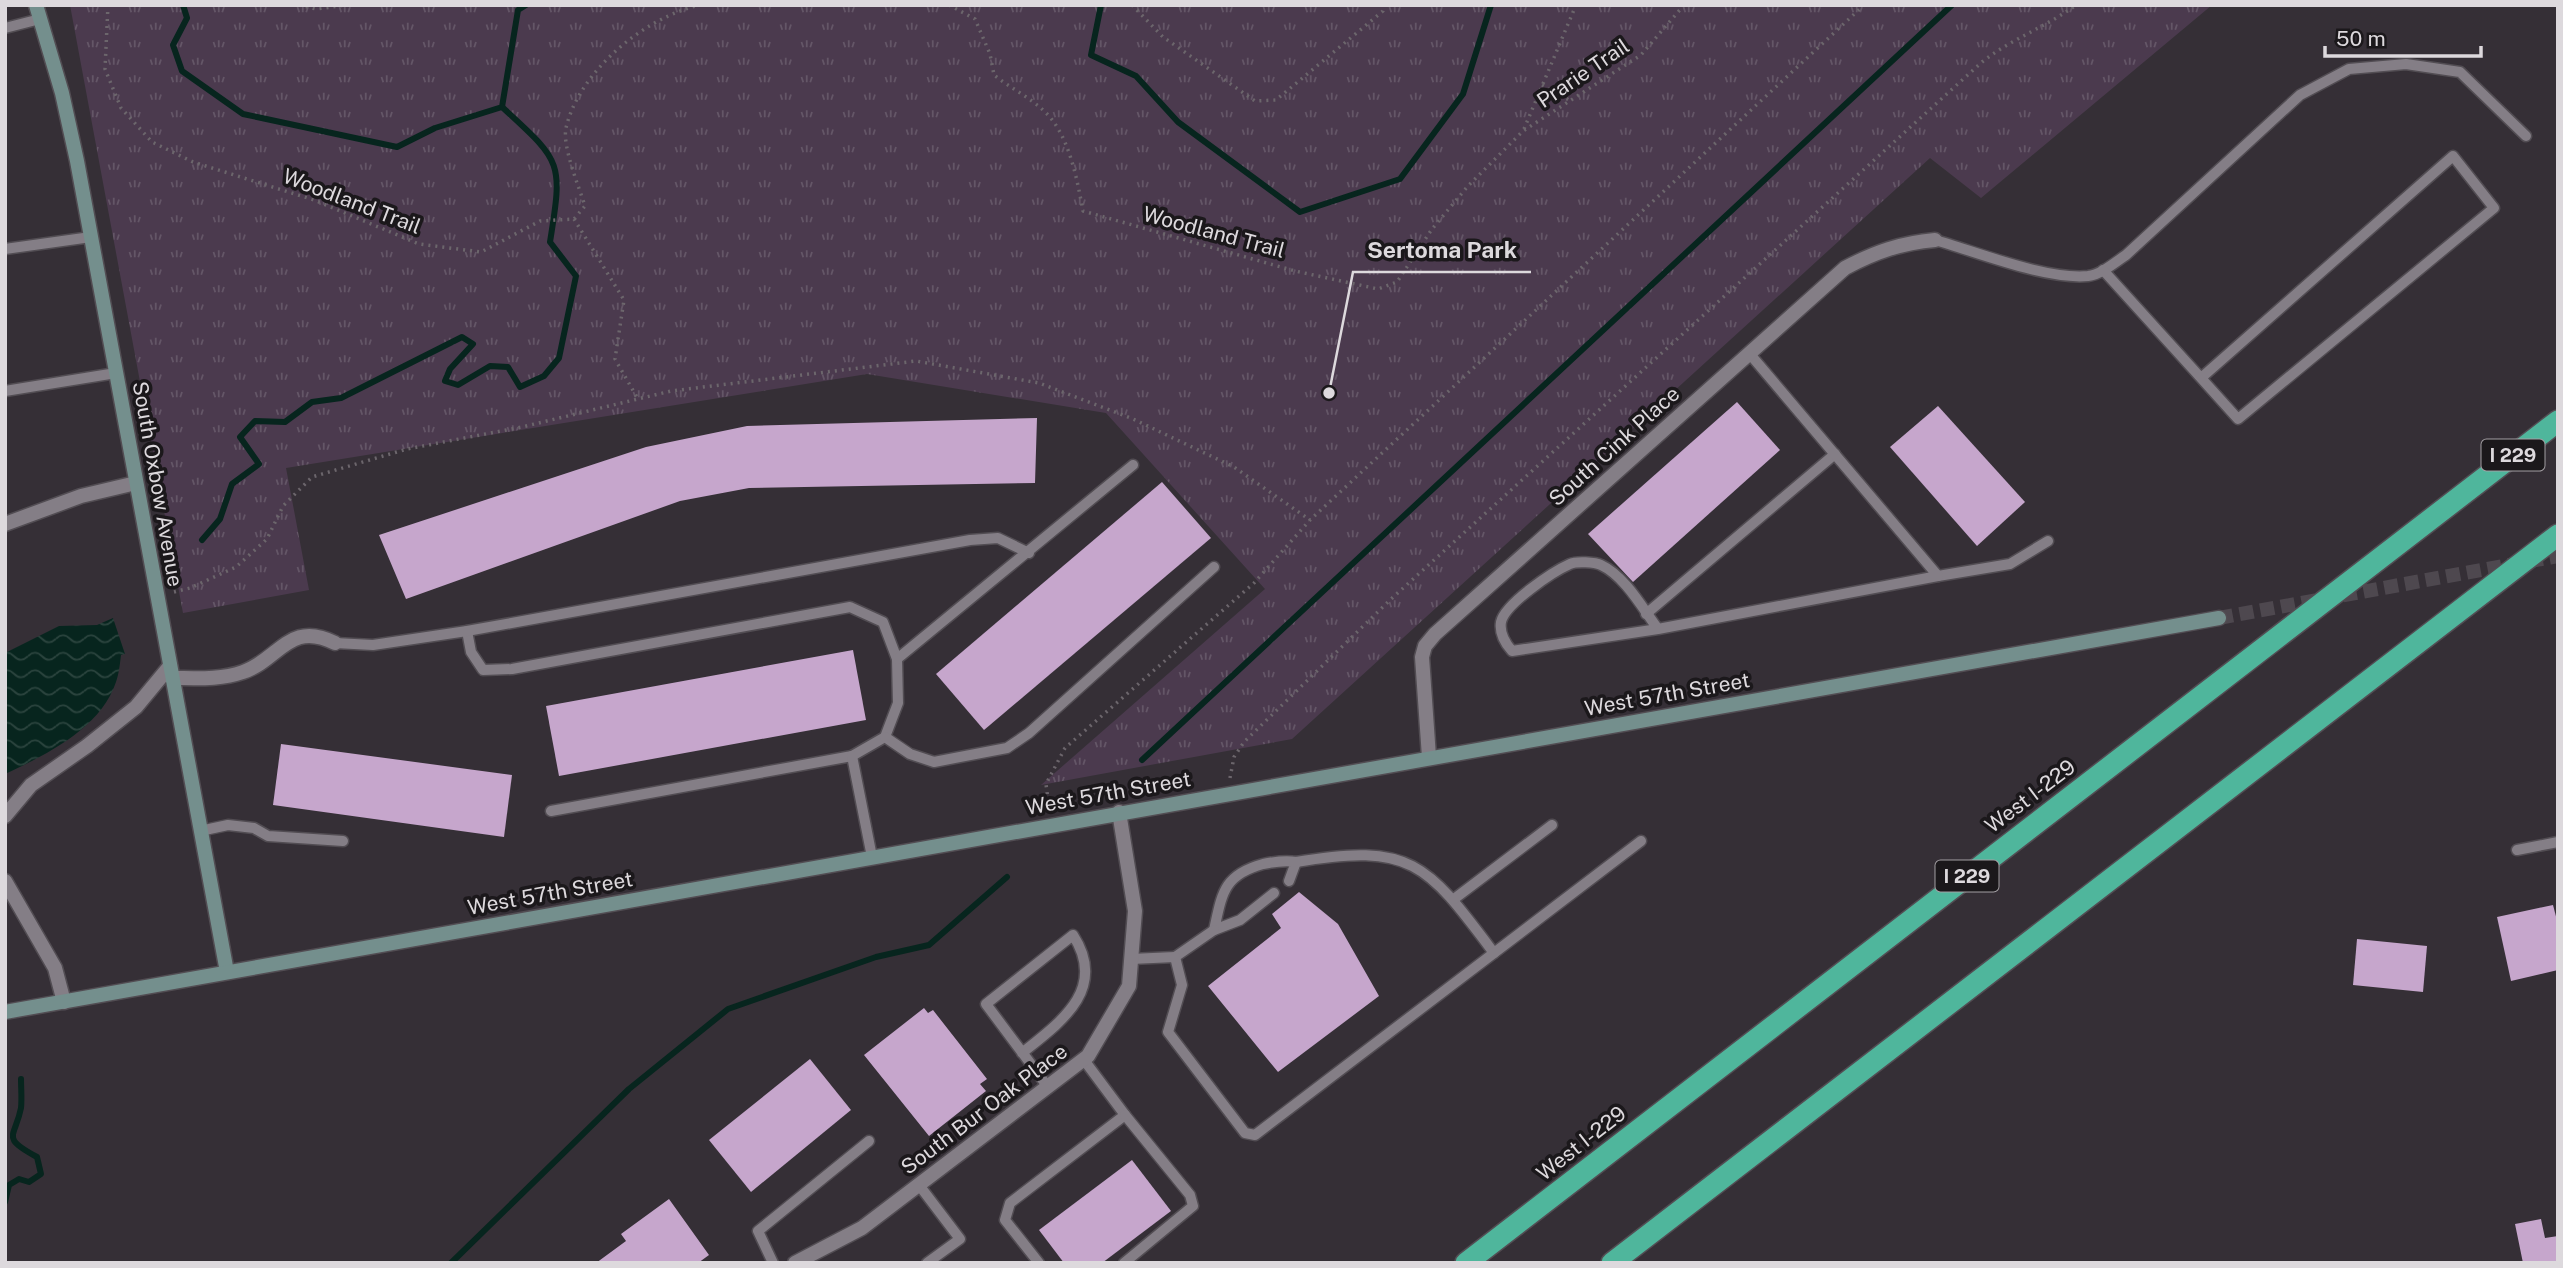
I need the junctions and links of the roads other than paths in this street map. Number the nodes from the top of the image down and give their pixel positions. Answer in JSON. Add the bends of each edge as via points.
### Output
{"nodes":[{"id":1,"x":38,"y":12,"type":"edge"},
{"id":2,"x":5,"y":28,"type":"edge"},
{"id":3,"x":2526,"y":136,"type":"dead end"},
{"id":4,"x":91,"y":237,"type":"junction"},
{"id":5,"x":1935,"y":240,"type":"joint"},
{"id":6,"x":5,"y":249,"type":"edge"},
{"id":7,"x":2103,"y":270,"type":"junction"},
{"id":8,"x":1749,"y":354,"type":"junction"},
{"id":9,"x":116,"y":373,"type":"junction"},
{"id":10,"x":2201,"y":377,"type":"junction"},
{"id":11,"x":5,"y":391,"type":"edge"},
{"id":12,"x":2558,"y":421,"type":"edge"},
{"id":13,"x":1835,"y":454,"type":"junction"},
{"id":14,"x":1133,"y":465,"type":"dead end"},
{"id":15,"x":136,"y":483,"type":"junction"},
{"id":16,"x":5,"y":524,"type":"edge"},
{"id":17,"x":2558,"y":535,"type":"edge"},
{"id":18,"x":2048,"y":541,"type":"dead end"},
{"id":19,"x":1029,"y":553,"type":"junction"},
{"id":20,"x":1214,"y":567,"type":"dead end"},
{"id":21,"x":1938,"y":576,"type":"junction"},
{"id":22,"x":1647,"y":614,"type":"junction"},
{"id":23,"x":2219,"y":618,"type":"tunnel mouth"},
{"id":24,"x":1658,"y":629,"type":"junction"},
{"id":25,"x":467,"y":631,"type":"junction"},
{"id":26,"x":335,"y":643,"type":"joint"},
{"id":27,"x":897,"y":659,"type":"junction"},
{"id":28,"x":171,"y":672,"type":"junction"},
{"id":29,"x":885,"y":737,"type":"junction"},
{"id":30,"x":852,"y":757,"type":"junction"},
{"id":31,"x":1429,"y":757,"type":"junction"},
{"id":32,"x":551,"y":811,"type":"dead end"},
{"id":33,"x":1119,"y":813,"type":"junction"},
{"id":34,"x":5,"y":816,"type":"edge"},
{"id":35,"x":1552,"y":825,"type":"dead end"},
{"id":36,"x":201,"y":831,"type":"junction"},
{"id":37,"x":343,"y":841,"type":"dead end"},
{"id":38,"x":1641,"y":841,"type":"dead end"},
{"id":39,"x":2558,"y":842,"type":"edge"},
{"id":40,"x":2517,"y":850,"type":"dead end"},
{"id":41,"x":872,"y":857,"type":"junction"},
{"id":42,"x":1296,"y":862,"type":"junction"},
{"id":43,"x":5,"y":881,"type":"edge"},
{"id":44,"x":1289,"y":881,"type":"dead end"},
{"id":45,"x":1274,"y":893,"type":"dead end"},
{"id":46,"x":1454,"y":899,"type":"junction"},
{"id":47,"x":1214,"y":930,"type":"junction"},
{"id":48,"x":1494,"y":953,"type":"junction"},
{"id":49,"x":1175,"y":957,"type":"junction"},
{"id":50,"x":1131,"y":959,"type":"junction"},
{"id":51,"x":227,"y":972,"type":"junction"},
{"id":52,"x":64,"y":1002,"type":"junction"},
{"id":53,"x":5,"y":1012,"type":"edge"},
{"id":54,"x":1023,"y":1053,"type":"junction"},
{"id":55,"x":1084,"y":1060,"type":"junction"},
{"id":56,"x":1048,"y":1087,"type":"junction"},
{"id":57,"x":1125,"y":1115,"type":"junction"},
{"id":58,"x":869,"y":1141,"type":"dead end"},
{"id":59,"x":919,"y":1185,"type":"junction"},
{"id":60,"x":1476,"y":1260,"type":"edge"},
{"id":61,"x":803,"y":1261,"type":"edge"},
{"id":62,"x":773,"y":1263,"type":"edge"},
{"id":63,"x":927,"y":1263,"type":"edge"},
{"id":64,"x":1039,"y":1263,"type":"edge"},
{"id":65,"x":1124,"y":1263,"type":"edge"},
{"id":66,"x":1612,"y":1263,"type":"edge"}],
"edges":[{"from":1,"to":2,"type":"lane"},
{"from":1,"to":4,"type":"main road","name":"South Oxbow Avenue","via":[[62,93]]},
{"from":3,"to":7,"type":"lane","via":[[2460,72],[2406,64],[2349,69],[2300,95],[2126,255]]},
{"from":4,"to":6,"type":"lane"},
{"from":4,"to":9,"type":"main road","name":"South Oxbow Avenue"},
{"from":5,"to":7,"type":"lane","via":[[2059,276]]},
{"from":5,"to":8,"type":"street","name":"South Cink Place","via":[[1877,251],[1845,268]]},
{"from":7,"to":10,"type":"lane"},
{"from":8,"to":13,"type":"lane"},
{"from":8,"to":31,"type":"street","name":"South Cink Place","via":[[1425,646],[1421,681]]},
{"from":9,"to":11,"type":"lane"},
{"from":9,"to":15,"type":"main road","name":"South Oxbow Avenue"},
{"from":10,"to":10,"type":"lane","via":[[2453,156],[2494,208],[2238,419]]},
{"from":12,"to":60,"type":"highway","name":"West I-229","number":"I 229"},
{"from":13,"to":21,"type":"lane"},
{"from":13,"to":22,"type":"lane"},
{"from":14,"to":19,"type":"lane"},
{"from":15,"to":16,"type":"street","via":[[81,496]]},
{"from":15,"to":28,"type":"main road","name":"South Oxbow Avenue"},
{"from":17,"to":66,"type":"highway"},
{"from":18,"to":21,"type":"lane","via":[[2010,564]]},
{"from":19,"to":25,"type":"lane","via":[[998,538],[970,540]]},
{"from":19,"to":27,"type":"lane"},
{"from":20,"to":29,"type":"lane","via":[[1007,748],[934,762],[910,754]]},
{"from":21,"to":24,"type":"lane"},
{"from":22,"to":24,"type":"lane"},
{"from":22,"to":24,"type":"lane","via":[[1618,577],[1600,564],[1572,562],[1523,595],[1503,615],[1500,626],[1512,651]]},
{"from":23,"to":31,"type":"main road","name":"West 57th Street"},
{"from":25,"to":26,"type":"lane","via":[[373,645]]},
{"from":25,"to":27,"type":"lane","via":[[471,652],[483,670],[512,669],[850,607],[883,622]]},
{"from":26,"to":28,"type":"street","via":[[319,635],[300,637],[276,649],[260,666],[218,677]]},
{"from":27,"to":29,"type":"lane","via":[[898,703]]},
{"from":28,"to":34,"type":"street","via":[[136,707],[32,785]]},
{"from":28,"to":36,"type":"main road","name":"South Oxbow Avenue"},
{"from":29,"to":30,"type":"lane"},
{"from":30,"to":32,"type":"lane"},
{"from":30,"to":41,"type":"lane"},
{"from":31,"to":33,"type":"main road","name":"West 57th Street"},
{"from":33,"to":41,"type":"main road","name":"West 57th Street"},
{"from":33,"to":50,"type":"street","name":"South Bur Oak Place","via":[[1135,911]]},
{"from":35,"to":46,"type":"lane"},
{"from":36,"to":37,"type":"lane","via":[[228,825],[254,828],[268,836]]},
{"from":36,"to":51,"type":"main road","name":"South Oxbow Avenue"},
{"from":38,"to":48,"type":"lane"},
{"from":39,"to":40,"type":"lane"},
{"from":41,"to":51,"type":"main road","name":"West 57th Street"},
{"from":42,"to":44,"type":"lane"},
{"from":42,"to":46,"type":"lane","via":[[1387,855],[1429,875]]},
{"from":42,"to":47,"type":"lane","via":[[1268,863],[1237,874],[1222,895]]},
{"from":43,"to":52,"type":"street","via":[[55,968]]},
{"from":45,"to":47,"type":"lane","via":[[1240,920]]},
{"from":46,"to":48,"type":"lane"},
{"from":47,"to":49,"type":"lane"},
{"from":48,"to":49,"type":"lane","via":[[1250,1135],[1168,1032],[1182,985]]},
{"from":49,"to":50,"type":"lane"},
{"from":50,"to":55,"type":"street","name":"South Bur Oak Place","via":[[1129,986]]},
{"from":51,"to":52,"type":"main road","name":"West 57th Street"},
{"from":52,"to":53,"type":"main road","name":"West 57th Street"},
{"from":54,"to":54,"type":"lane","via":[[986,1004],[1073,935],[1082,948],[1085,966],[1076,1003],[1068,1016]]},
{"from":54,"to":56,"type":"lane"},
{"from":55,"to":56,"type":"street","name":"South Bur Oak Place"},
{"from":55,"to":57,"type":"lane"},
{"from":56,"to":59,"type":"street","name":"South Bur Oak Place"},
{"from":57,"to":64,"type":"lane","via":[[1010,1203],[1006,1220]]},
{"from":57,"to":65,"type":"lane","via":[[1190,1195],[1193,1206]]},
{"from":58,"to":62,"type":"lane","via":[[758,1231]]},
{"from":59,"to":61,"type":"street","name":"South Bur Oak Place","via":[[862,1228]]},
{"from":59,"to":63,"type":"lane","via":[[960,1239]]}]}
